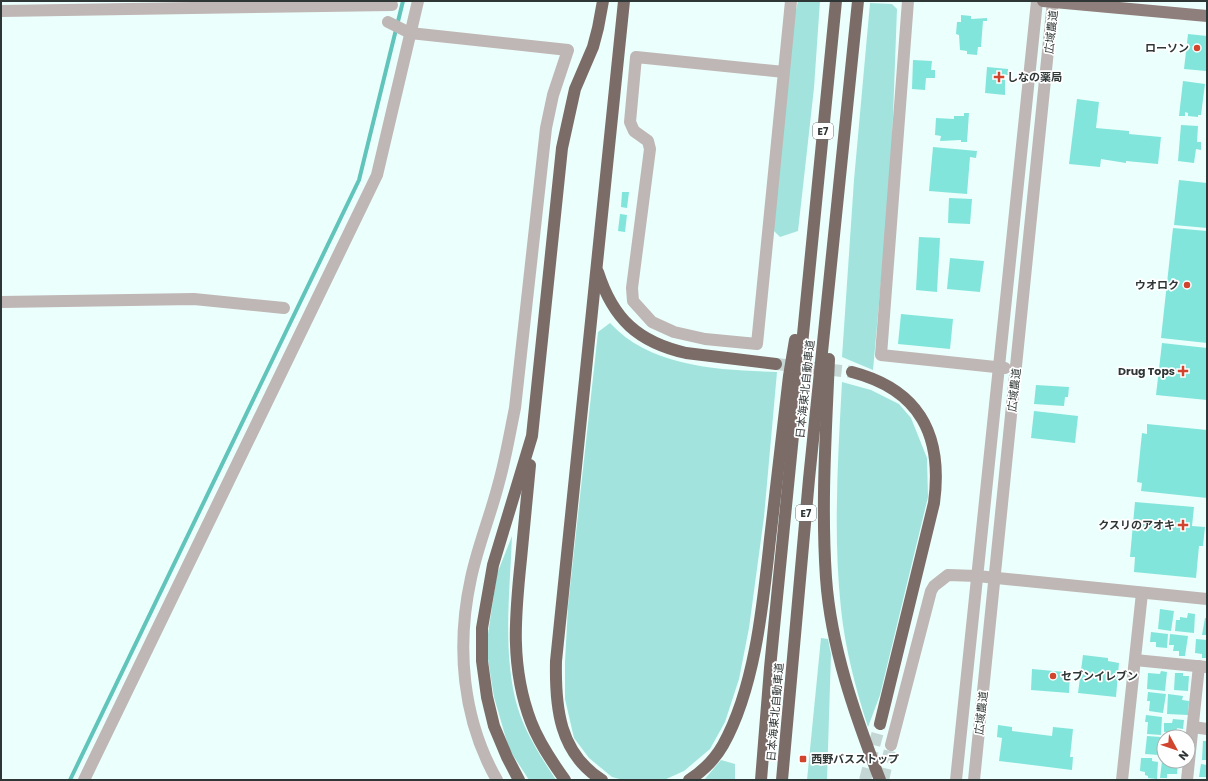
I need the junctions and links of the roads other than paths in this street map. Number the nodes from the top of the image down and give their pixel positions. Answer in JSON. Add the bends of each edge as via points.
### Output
{"nodes":[{"id":1,"x":418,"y":1,"type":"edge"},
{"id":2,"x":603,"y":1,"type":"edge"},
{"id":3,"x":624,"y":1,"type":"edge"},
{"id":4,"x":791,"y":1,"type":"edge"},
{"id":5,"x":836,"y":1,"type":"edge"},
{"id":6,"x":858,"y":1,"type":"edge"},
{"id":7,"x":908,"y":1,"type":"edge"},
{"id":8,"x":1037,"y":1,"type":"edge"},
{"id":9,"x":1050,"y":1,"type":"edge"},
{"id":10,"x":392,"y":5,"type":"dead end"},
{"id":11,"x":1,"y":11,"type":"edge"},
{"id":12,"x":1207,"y":16,"type":"edge"},
{"id":13,"x":388,"y":22,"type":"dead end"},
{"id":14,"x":410,"y":33,"type":"junction"},
{"id":15,"x":784,"y":72,"type":"junction"},
{"id":16,"x":833,"y":246,"type":"junction"},
{"id":17,"x":811,"y":248,"type":"junction"},
{"id":18,"x":597,"y":269,"type":"junction"},
{"id":19,"x":1,"y":302,"type":"edge"},
{"id":20,"x":284,"y":308,"type":"dead end"},
{"id":21,"x":776,"y":364,"type":"tunnel mouth"},
{"id":22,"x":998,"y":367,"type":"junction"},
{"id":23,"x":1016,"y":369,"type":"junction"},
{"id":24,"x":852,"y":372,"type":"tunnel mouth"},
{"id":25,"x":532,"y":436,"type":"junction"},
{"id":26,"x":977,"y":576,"type":"junction"},
{"id":27,"x":995,"y":578,"type":"junction"},
{"id":28,"x":1142,"y":593,"type":"junction"},
{"id":29,"x":1207,"y":600,"type":"edge"},
{"id":30,"x":1135,"y":660,"type":"junction"},
{"id":31,"x":1203,"y":667,"type":"edge"},
{"id":32,"x":880,"y":724,"type":"tunnel mouth"},
{"id":33,"x":1193,"y":727,"type":"junction"},
{"id":34,"x":1207,"y":729,"type":"edge"},
{"id":35,"x":891,"y":745,"type":"tunnel mouth"},
{"id":36,"x":84,"y":780,"type":"edge"},
{"id":37,"x":497,"y":780,"type":"edge"},
{"id":38,"x":519,"y":780,"type":"edge"},
{"id":39,"x":564,"y":780,"type":"edge"},
{"id":40,"x":602,"y":780,"type":"edge"},
{"id":41,"x":689,"y":780,"type":"edge"},
{"id":42,"x":760,"y":780,"type":"edge"},
{"id":43,"x":782,"y":780,"type":"edge"},
{"id":44,"x":880,"y":780,"type":"edge"},
{"id":45,"x":956,"y":780,"type":"edge"},
{"id":46,"x":974,"y":780,"type":"edge"},
{"id":47,"x":1122,"y":780,"type":"edge"},
{"id":48,"x":1188,"y":780,"type":"edge"}],
"edges":[{"from":1,"to":14,"type":"street"},
{"from":2,"to":25,"type":"highway","via":[[593,47],[575,89],[562,148]]},
{"from":3,"to":18,"type":"highway"},
{"from":4,"to":15,"type":"street"},
{"from":5,"to":17,"type":"highway","name":"日本海東北自動車道","number":"E7"},
{"from":6,"to":16,"type":"highway","name":"日本海東北自動車道","number":"E7"},
{"from":7,"to":22,"type":"street","via":[[881,355]]},
{"from":8,"to":22,"type":"street","name":"広域農道"},
{"from":9,"to":12,"type":"main road"},
{"from":9,"to":23,"type":"street","name":"広域農道"},
{"from":10,"to":11,"type":"street"},
{"from":13,"to":14,"type":"street"},
{"from":14,"to":36,"type":"street","via":[[377,175]]},
{"from":14,"to":37,"type":"street","via":[[568,50],[553,95],[546,128],[515,408],[507,449],[473,570],[466,610],[464,678],[478,741]]},
{"from":15,"to":15,"type":"street","via":[[636,57],[630,122],[634,131],[648,141],[650,149],[632,288],[633,301],[652,322],[674,332],[705,339],[757,344]]},
{"from":16,"to":43,"type":"highway","name":"日本海東北自動車道","number":"E7"},
{"from":16,"to":44,"type":"highway","via":[[823,510],[826,579],[832,624],[847,689]]},
{"from":17,"to":41,"type":"highway","via":[[789,376],[762,615],[737,712],[722,745],[709,764]]},
{"from":17,"to":42,"type":"highway","name":"日本海東北自動車道","number":"E7"},
{"from":18,"to":21,"type":"highway","via":[[614,310],[628,326],[648,340],[686,353]]},
{"from":18,"to":40,"type":"highway","via":[[555,689],[558,714],[574,754],[590,772]]},
{"from":19,"to":20,"type":"street","via":[[194,299]]},
{"from":22,"to":23,"type":"street"},
{"from":22,"to":26,"type":"street","name":"広域農道"},
{"from":23,"to":27,"type":"street","name":"広域農道"},
{"from":24,"to":32,"type":"highway","via":[[879,382],[907,400],[928,428],[936,460],[934,503]]},
{"from":25,"to":38,"type":"highway","via":[[493,565],[482,628],[482,661],[494,726]]},
{"from":25,"to":39,"type":"highway","via":[[514,626],[516,661],[521,690],[531,722],[547,755]]},
{"from":26,"to":27,"type":"street"},
{"from":26,"to":35,"type":"street","via":[[948,575],[931,591]]},
{"from":26,"to":45,"type":"street","name":"広域農道"},
{"from":27,"to":28,"type":"street"},
{"from":27,"to":46,"type":"street","name":"広域農道"},
{"from":28,"to":29,"type":"street"},
{"from":28,"to":30,"type":"street"},
{"from":30,"to":31,"type":"street"},
{"from":30,"to":47,"type":"street"},
{"from":31,"to":33,"type":"street"},
{"from":33,"to":34,"type":"street"},
{"from":33,"to":48,"type":"street"}]}
